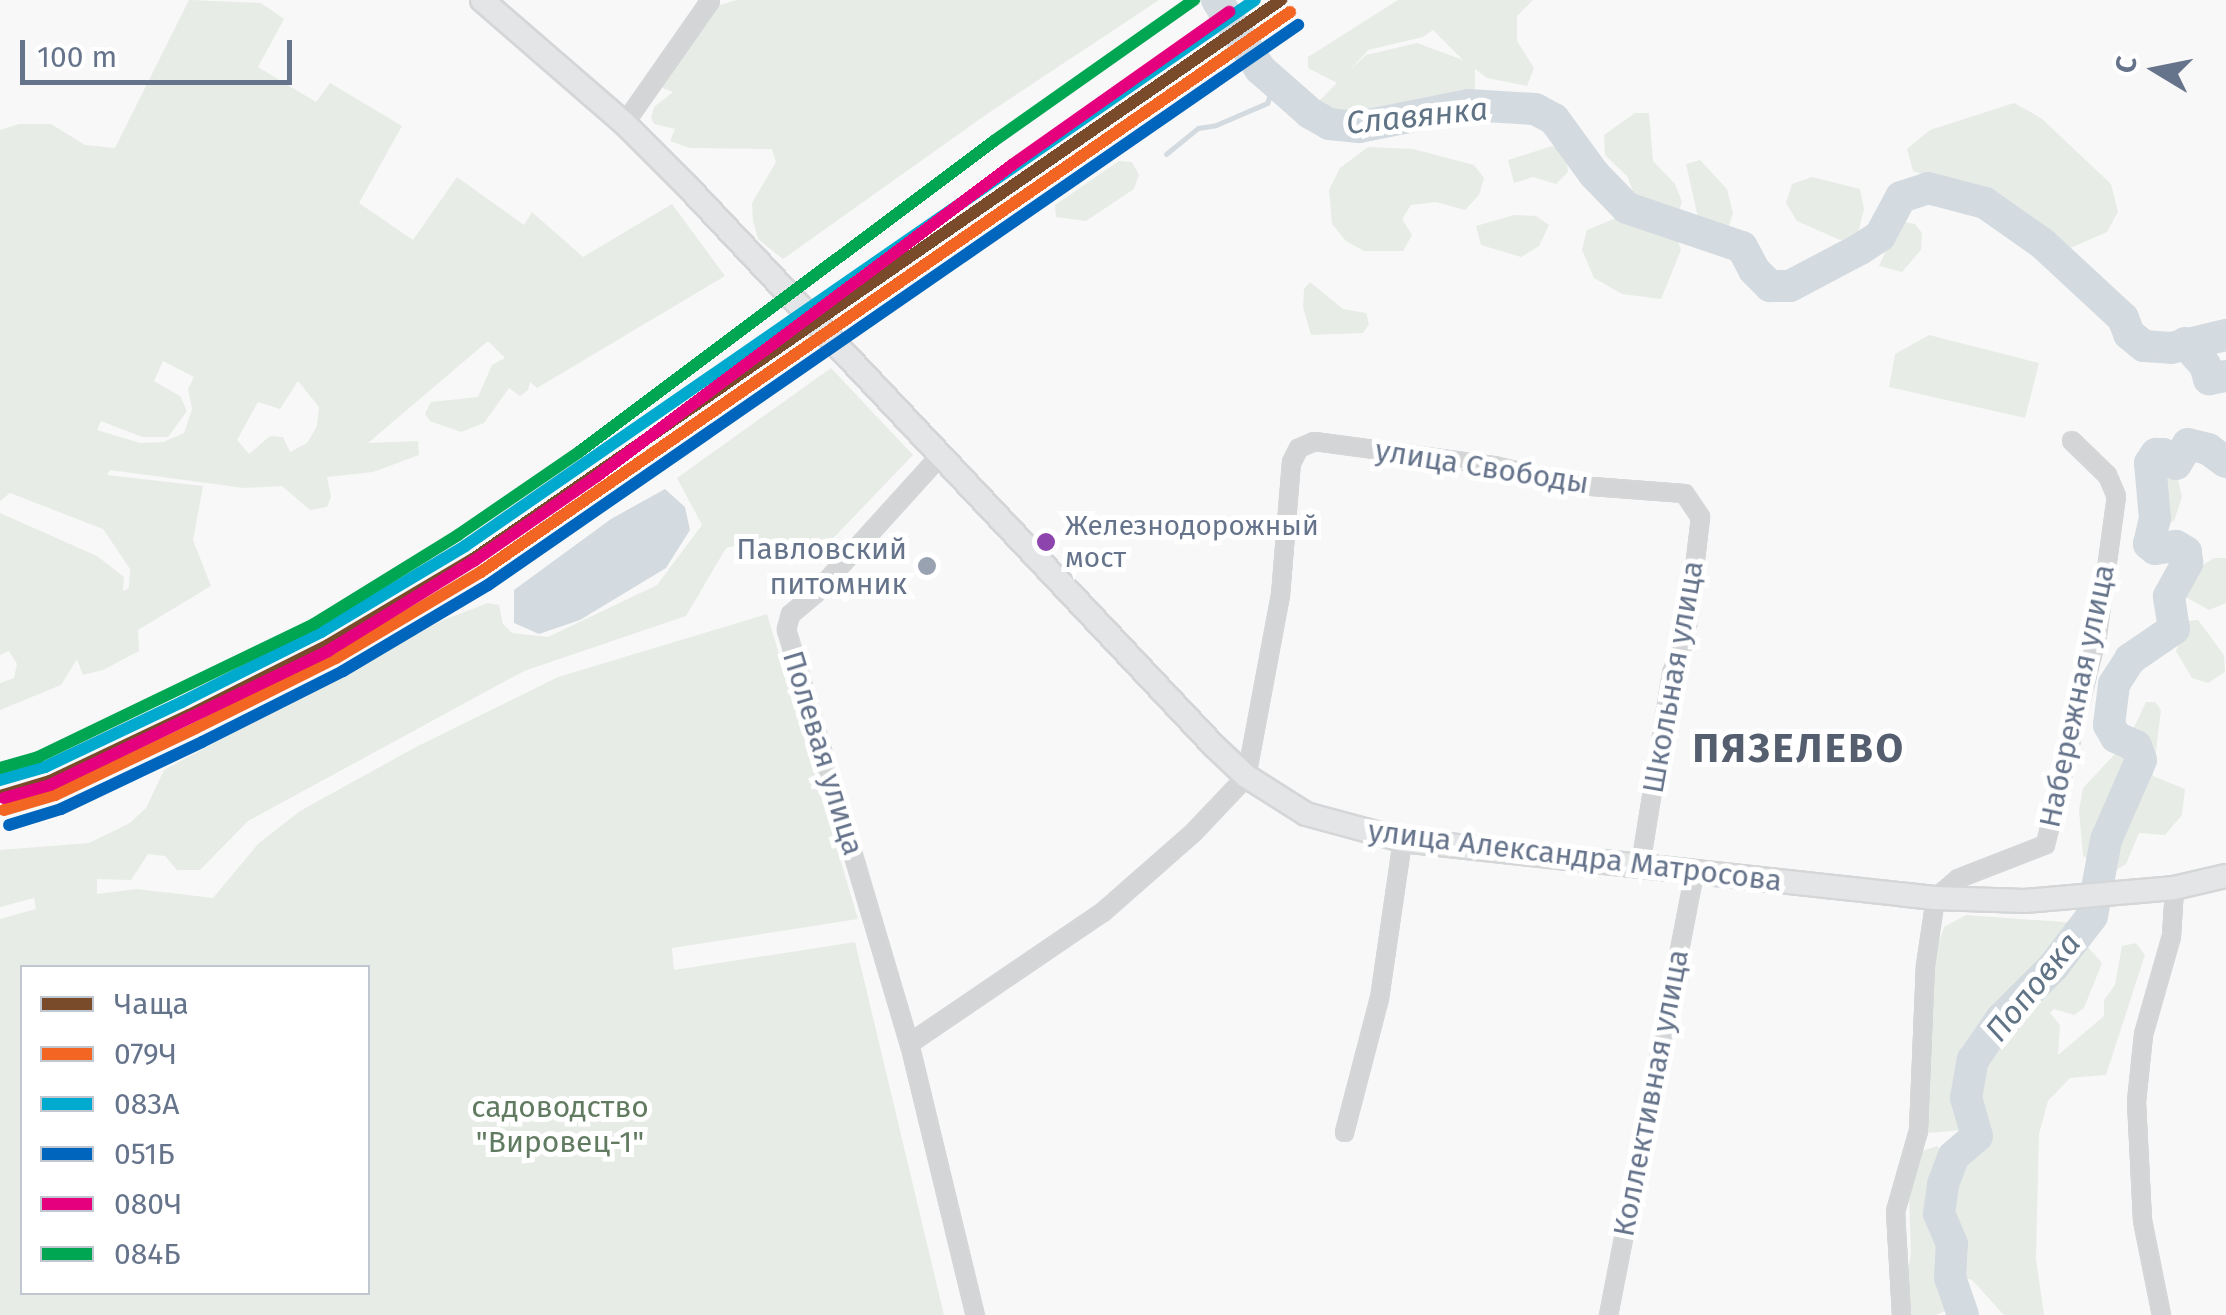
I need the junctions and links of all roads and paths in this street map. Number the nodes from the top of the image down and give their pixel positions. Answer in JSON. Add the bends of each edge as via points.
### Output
{"nodes":[{"id":1,"x":482,"y":0,"type":"edge"},
{"id":2,"x":710,"y":0,"type":"edge"},
{"id":3,"x":624,"y":123,"type":"junction"},
{"id":4,"x":2071,"y":440,"type":"dead end"},
{"id":5,"x":940,"y":456,"type":"junction"},
{"id":6,"x":1684,"y":493,"type":"joint"},
{"id":7,"x":1246,"y":776,"type":"junction"},
{"id":8,"x":1402,"y":840,"type":"junction"},
{"id":9,"x":1640,"y":865,"type":"junction"},
{"id":10,"x":1694,"y":871,"type":"junction"},
{"id":11,"x":2226,"y":876,"type":"edge"},
{"id":12,"x":2174,"y":888,"type":"junction"},
{"id":13,"x":1935,"y":898,"type":"junction"},
{"id":14,"x":909,"y":1043,"type":"junction"},
{"id":15,"x":1344,"y":1132,"type":"dead end"},
{"id":16,"x":976,"y":1315,"type":"edge"},
{"id":17,"x":1608,"y":1315,"type":"edge"},
{"id":18,"x":1901,"y":1315,"type":"edge"},
{"id":19,"x":2161,"y":1315,"type":"edge"}],
"edges":[{"from":1,"to":3,"type":"main road","name":"улица Александра Матросова"},
{"from":2,"to":3,"type":"street"},
{"from":3,"to":5,"type":"main road","name":"улица Александра Матросова"},
{"from":4,"to":13,"type":"street","name":"Набережная улица","via":[[2107,475],[2116,496],[2097,634],[2045,844],[1958,878]]},
{"from":5,"to":7,"type":"main road","name":"улица Александра Матросова"},
{"from":5,"to":14,"type":"street","name":"Полевая улица","via":[[790,614],[786,629]]},
{"from":6,"to":7,"type":"street","name":"улица Свободы","via":[[1578,485],[1494,464],[1314,441],[1298,448],[1291,462],[1280,595]]},
{"from":6,"to":9,"type":"street","name":"Школьная улица","via":[[1700,517],[1686,635],[1671,673]]},
{"from":7,"to":8,"type":"main road","name":"улица Александра Матросова","via":[[1306,814]]},
{"from":7,"to":14,"type":"street","via":[[1102,912]]},
{"from":8,"to":9,"type":"main road","name":"улица Александра Матросова"},
{"from":8,"to":15,"type":"street","via":[[1380,998]]},
{"from":9,"to":10,"type":"main road","name":"улица Александра Матросова"},
{"from":10,"to":13,"type":"main road","name":"улица Александра Матросова"},
{"from":10,"to":17,"type":"street","name":"Коллективная улица"},
{"from":11,"to":12,"type":"main road","name":"улица Александра Матросова"},
{"from":12,"to":13,"type":"main road","name":"улица Александра Матросова","via":[[2025,901]]},
{"from":12,"to":19,"type":"street","via":[[2171,936],[2143,1034],[2136,1101],[2142,1220]]},
{"from":13,"to":18,"type":"street","via":[[1925,965],[1918,1130],[1895,1211]]},
{"from":14,"to":16,"type":"street"}]}
